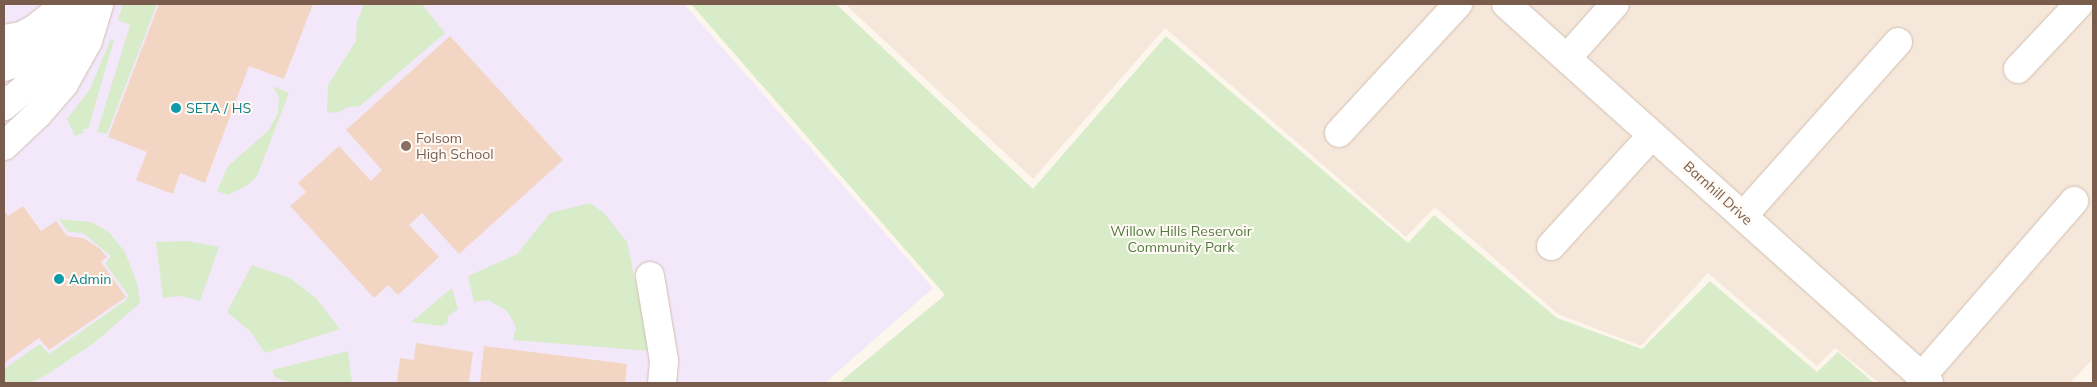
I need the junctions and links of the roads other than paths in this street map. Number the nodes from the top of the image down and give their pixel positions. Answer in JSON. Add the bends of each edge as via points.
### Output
{"nodes":[{"id":1,"x":66,"y":4,"type":"edge"},
{"id":2,"x":94,"y":4,"type":"edge"},
{"id":3,"x":99,"y":4,"type":"edge"},
{"id":4,"x":1458,"y":4,"type":"edge"},
{"id":5,"x":1506,"y":4,"type":"edge"},
{"id":6,"x":1615,"y":4,"type":"edge"},
{"id":7,"x":2079,"y":4,"type":"edge"},
{"id":8,"x":4,"y":39,"type":"edge"},
{"id":9,"x":63,"y":41,"type":"junction"},
{"id":10,"x":1898,"y":42,"type":"dead end"},
{"id":11,"x":1567,"y":58,"type":"junction"},
{"id":12,"x":4,"y":67,"type":"edge"},
{"id":13,"x":2018,"y":68,"type":"dead end"},
{"id":14,"x":4,"y":106,"type":"edge"},
{"id":15,"x":1339,"y":133,"type":"dead end"},
{"id":16,"x":1652,"y":135,"type":"junction"},
{"id":17,"x":4,"y":146,"type":"edge"},
{"id":18,"x":2074,"y":201,"type":"dead end"},
{"id":19,"x":1743,"y":216,"type":"junction"},
{"id":20,"x":1551,"y":246,"type":"dead end"},
{"id":21,"x":650,"y":276,"type":"dead end"},
{"id":22,"x":1926,"y":380,"type":"edge"},
{"id":23,"x":662,"y":383,"type":"edge"}],
"edges":[{"from":1,"to":8,"type":"street","via":[[36,28],[21,36]]},
{"from":2,"to":9,"type":"street"},
{"from":3,"to":17,"type":"street","via":[[88,41],[64,84]]},
{"from":4,"to":15,"type":"street"},
{"from":5,"to":11,"type":"street","name":"Barnhill Drive"},
{"from":6,"to":11,"type":"street"},
{"from":7,"to":13,"type":"street"},
{"from":9,"to":12,"type":"street","via":[[32,58]]},
{"from":9,"to":14,"type":"street","via":[[44,72]]},
{"from":10,"to":19,"type":"street"},
{"from":11,"to":16,"type":"street","name":"Barnhill Drive"},
{"from":16,"to":19,"type":"street","name":"Barnhill Drive"},
{"from":16,"to":20,"type":"street"},
{"from":18,"to":22,"type":"street"},
{"from":19,"to":22,"type":"street","name":"Barnhill Drive"},
{"from":21,"to":23,"type":"street","via":[[664,361]]}]}
